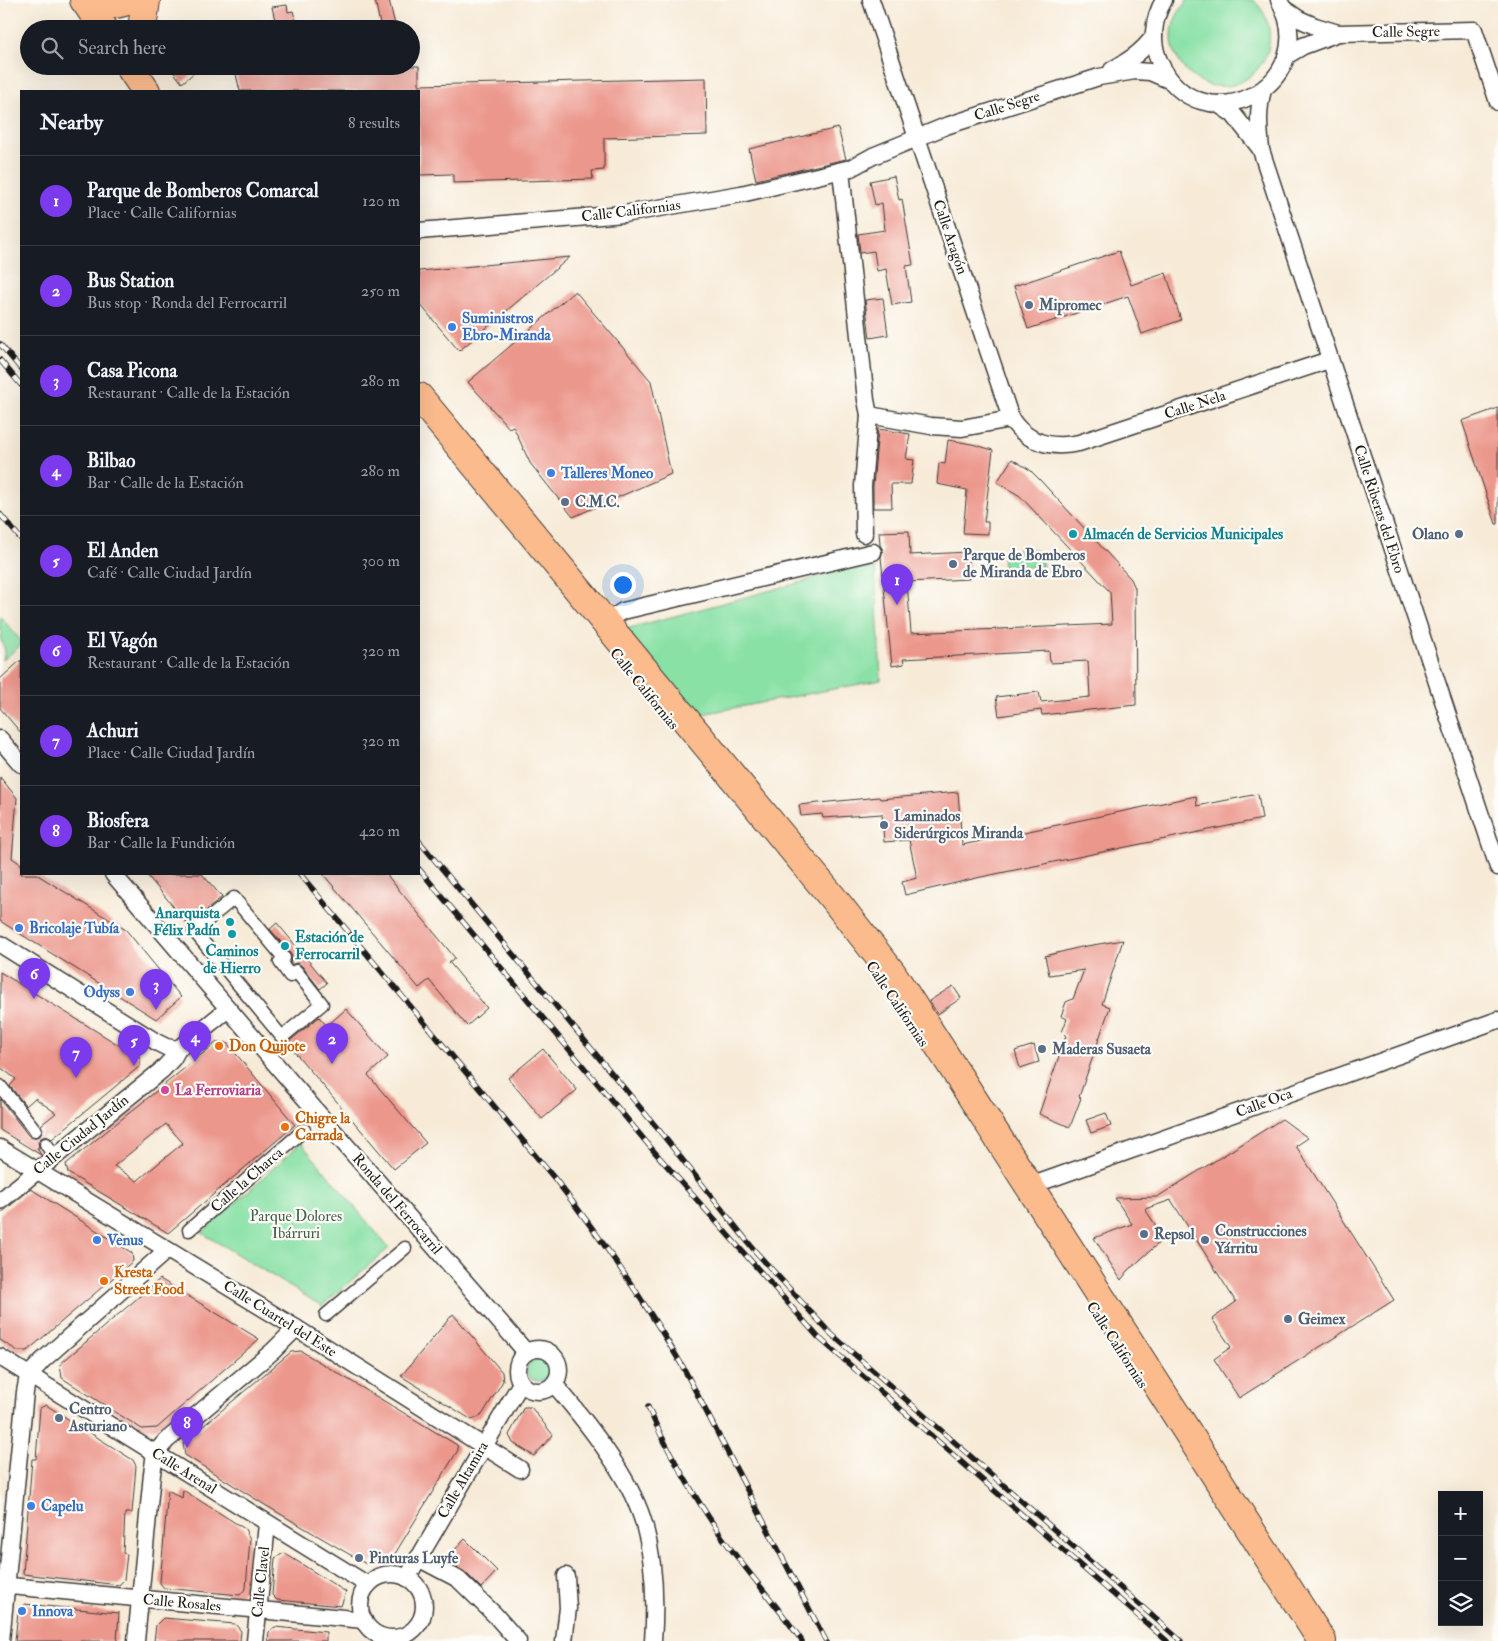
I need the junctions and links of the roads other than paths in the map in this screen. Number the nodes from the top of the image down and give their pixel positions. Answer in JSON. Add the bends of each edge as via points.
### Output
{"nodes":[{"id":1,"x":85,"y":0,"type":"edge"},
{"id":2,"x":130,"y":0,"type":"edge"},
{"id":3,"x":146,"y":0,"type":"edge"},
{"id":4,"x":871,"y":0,"type":"edge"},
{"id":5,"x":1164,"y":0,"type":"edge"},
{"id":6,"x":1281,"y":4,"type":"edge"},
{"id":7,"x":98,"y":20,"type":"edge"},
{"id":8,"x":143,"y":20,"type":"edge"},
{"id":9,"x":1338,"y":33,"type":"junction"},
{"id":10,"x":1154,"y":36,"type":"junction"},
{"id":11,"x":1286,"y":56,"type":"junction"},
{"id":12,"x":135,"y":75,"type":"edge"},
{"id":13,"x":154,"y":75,"type":"edge"},
{"id":14,"x":1099,"y":77,"type":"junction"},
{"id":15,"x":1171,"y":81,"type":"junction"},
{"id":16,"x":145,"y":90,"type":"edge"},
{"id":17,"x":163,"y":90,"type":"edge"},
{"id":18,"x":1263,"y":90,"type":"junction"},
{"id":19,"x":1498,"y":102,"type":"edge"},
{"id":20,"x":1218,"y":104,"type":"junction"},
{"id":21,"x":917,"y":138,"type":"junction"},
{"id":22,"x":1261,"y":150,"type":"junction"},
{"id":23,"x":841,"y":171,"type":"junction"},
{"id":24,"x":420,"y":231,"type":"edge"},
{"id":25,"x":1329,"y":360,"type":"junction"},
{"id":26,"x":420,"y":398,"type":"edge"},
{"id":27,"x":869,"y":415,"type":"junction"},
{"id":28,"x":420,"y":419,"type":"edge"},
{"id":29,"x":1011,"y":419,"type":"junction"},
{"id":30,"x":1059,"y":446,"type":"joint"},
{"id":31,"x":864,"y":534,"type":"dead end"},
{"id":32,"x":873,"y":552,"type":"dead end"},
{"id":33,"x":606,"y":622,"type":"junction"},
{"id":34,"x":0,"y":739,"type":"edge"},
{"id":35,"x":20,"y":763,"type":"edge"},
{"id":36,"x":1498,"y":867,"type":"edge"},
{"id":37,"x":114,"y":875,"type":"edge"},
{"id":38,"x":234,"y":898,"type":"joint"},
{"id":39,"x":0,"y":944,"type":"edge"},
{"id":40,"x":228,"y":1009,"type":"junction"},
{"id":41,"x":1498,"y":1020,"type":"edge"},
{"id":42,"x":178,"y":1049,"type":"junction"},
{"id":43,"x":0,"y":1086,"type":"edge"},
{"id":44,"x":35,"y":1130,"type":"dead end"},
{"id":45,"x":304,"y":1130,"type":"dead end"},
{"id":46,"x":0,"y":1148,"type":"edge"},
{"id":47,"x":38,"y":1170,"type":"junction"},
{"id":48,"x":1030,"y":1186,"type":"junction"},
{"id":49,"x":0,"y":1201,"type":"edge"},
{"id":50,"x":189,"y":1230,"type":"dead end"},
{"id":51,"x":405,"y":1248,"type":"dead end"},
{"id":52,"x":167,"y":1250,"type":"junction"},
{"id":53,"x":326,"y":1315,"type":"dead end"},
{"id":54,"x":296,"y":1328,"type":"junction"},
{"id":55,"x":526,"y":1352,"type":"junction"},
{"id":56,"x":0,"y":1358,"type":"edge"},
{"id":57,"x":28,"y":1376,"type":"junction"},
{"id":58,"x":521,"y":1383,"type":"junction"},
{"id":59,"x":554,"y":1384,"type":"junction"},
{"id":60,"x":483,"y":1445,"type":"junction"},
{"id":61,"x":155,"y":1453,"type":"junction"},
{"id":62,"x":520,"y":1469,"type":"dead end"},
{"id":63,"x":267,"y":1524,"type":"junction"},
{"id":64,"x":418,"y":1558,"type":"junction"},
{"id":65,"x":566,"y":1576,"type":"dead end"},
{"id":66,"x":407,"y":1578,"type":"junction"},
{"id":67,"x":368,"y":1585,"type":"junction"},
{"id":68,"x":3,"y":1586,"type":"edge"},
{"id":69,"x":140,"y":1599,"type":"junction"},
{"id":70,"x":258,"y":1610,"type":"junction"},
{"id":71,"x":364,"y":1620,"type":"junction"},
{"id":72,"x":398,"y":1639,"type":"edge"},
{"id":73,"x":1,"y":1641,"type":"edge"},
{"id":74,"x":136,"y":1641,"type":"edge"},
{"id":75,"x":255,"y":1641,"type":"edge"},
{"id":76,"x":518,"y":1641,"type":"edge"},
{"id":77,"x":564,"y":1641,"type":"edge"},
{"id":78,"x":653,"y":1641,"type":"edge"},
{"id":79,"x":1307,"y":1641,"type":"edge"},
{"id":80,"x":1322,"y":1641,"type":"edge"}],
"edges":[{"from":1,"to":2,"type":"highway","via":[[106,5]]},
{"from":1,"to":7,"type":"highway"},
{"from":3,"to":8,"type":"highway"},
{"from":4,"to":21,"type":"street","name":"Calle Aragón"},
{"from":5,"to":10,"type":"street","via":[[1156,18]]},
{"from":6,"to":9,"type":"street","name":"Calle Segre","via":[[1299,18]]},
{"from":6,"to":11,"type":"street","via":[[1288,22]]},
{"from":9,"to":11,"type":"street","name":"Calle Segre"},
{"from":9,"to":19,"type":"street","name":"Calle Segre","via":[[1474,30]]},
{"from":10,"to":14,"type":"street","name":"Calle Segre","via":[[1134,58]]},
{"from":10,"to":15,"type":"street","via":[[1158,60]]},
{"from":11,"to":18,"type":"street"},
{"from":12,"to":16,"type":"highway"},
{"from":13,"to":17,"type":"highway"},
{"from":14,"to":15,"type":"street","name":"Calle Segre","via":[[1134,70],[1150,72]]},
{"from":14,"to":21,"type":"street","name":"Calle Segre"},
{"from":15,"to":20,"type":"street","via":[[1197,99]]},
{"from":18,"to":20,"type":"street","via":[[1237,102]]},
{"from":18,"to":22,"type":"street","name":"Calle Riberas del Ebro","via":[[1258,122]]},
{"from":20,"to":22,"type":"street","name":"Calle Riberas del Ebro","via":[[1233,114]]},
{"from":21,"to":23,"type":"street","name":"Calle Californias"},
{"from":21,"to":29,"type":"street","name":"Calle Aragón"},
{"from":22,"to":25,"type":"street","name":"Calle Riberas del Ebro"},
{"from":23,"to":24,"type":"street","name":"Calle Californias","via":[[741,194],[624,214]]},
{"from":23,"to":27,"type":"street"},
{"from":25,"to":30,"type":"street","name":"Calle Nela","via":[[1086,441]]},
{"from":25,"to":36,"type":"street","name":"Calle Riberas del Ebro"},
{"from":26,"to":33,"type":"highway","name":"Calle Californias"},
{"from":27,"to":29,"type":"street","via":[[962,428]]},
{"from":27,"to":31,"type":"street","via":[[863,486]]},
{"from":28,"to":79,"type":"highway","name":"Calle Californias","via":[[865,958],[960,1100]]},
{"from":29,"to":30,"type":"street","name":"Calle Aragón","via":[[1016,427],[1035,441]]},
{"from":32,"to":33,"type":"street","via":[[624,611]]},
{"from":33,"to":48,"type":"highway","name":"Calle Californias","via":[[875,950]]},
{"from":34,"to":35,"type":"street"},
{"from":37,"to":40,"type":"street","name":"Ronda del Ferrocarril"},
{"from":38,"to":38,"type":"street","via":[[284,958],[280,962],[290,976],[296,971],[322,1004],[282,1037],[194,931]]},
{"from":39,"to":42,"type":"street","via":[[158,1043]]},
{"from":40,"to":42,"type":"street","name":"Calle Ciudad Jardín"},
{"from":40,"to":55,"type":"street","name":"Ronda del Ferrocarril"},
{"from":41,"to":48,"type":"street","name":"Calle Oca"},
{"from":42,"to":47,"type":"street","name":"Calle Ciudad Jardín","via":[[162,1070],[51,1150]]},
{"from":43,"to":44,"type":"street"},
{"from":45,"to":50,"type":"street","name":"Calle la Charca"},
{"from":46,"to":47,"type":"street","name":"Calle Cuartel del Este"},
{"from":47,"to":49,"type":"street","name":"Calle Ciudad Jardín"},
{"from":47,"to":52,"type":"street","name":"Calle Cuartel del Este"},
{"from":48,"to":80,"type":"highway","name":"Calle Californias"},
{"from":51,"to":53,"type":"street"},
{"from":52,"to":54,"type":"street","name":"Calle Cuartel del Este"},
{"from":52,"to":57,"type":"street"},
{"from":54,"to":60,"type":"street","name":"Calle Cuartel del Este"},
{"from":54,"to":61,"type":"street"},
{"from":55,"to":58,"type":"street","via":[[517,1365]]},
{"from":55,"to":59,"type":"street","via":[[540,1348],[555,1357],[559,1370]]},
{"from":56,"to":57,"type":"street","name":"Calle Arenal"},
{"from":57,"to":61,"type":"street","name":"Calle Arenal"},
{"from":57,"to":68,"type":"street"},
{"from":58,"to":59,"type":"street","via":[[537,1392]]},
{"from":58,"to":60,"type":"street","name":"Calle Altamira"},
{"from":59,"to":78,"type":"street","via":[[614,1463],[638,1508],[648,1539],[654,1578]]},
{"from":60,"to":62,"type":"street","name":"Calle Cuartel del Este"},
{"from":60,"to":64,"type":"street","name":"Calle Altamira"},
{"from":61,"to":63,"type":"street","name":"Calle Arenal"},
{"from":61,"to":69,"type":"street"},
{"from":63,"to":67,"type":"street","name":"Calle Arenal"},
{"from":63,"to":70,"type":"street","name":"Calle Clavel"},
{"from":64,"to":66,"type":"street","name":"Calle Altamira"},
{"from":64,"to":76,"type":"street","via":[[458,1579]]},
{"from":65,"to":77,"type":"street","via":[[568,1608]]},
{"from":66,"to":67,"type":"street","via":[[386,1575]]},
{"from":66,"to":72,"type":"street","via":[[419,1590],[424,1606],[419,1623]]},
{"from":67,"to":71,"type":"street","via":[[360,1602]]},
{"from":68,"to":69,"type":"street","name":"Calle Rosales"},
{"from":68,"to":73,"type":"street"},
{"from":69,"to":70,"type":"street","name":"Calle Rosales"},
{"from":69,"to":74,"type":"street"},
{"from":70,"to":71,"type":"street","name":"Calle Rosales"},
{"from":70,"to":75,"type":"street","name":"Calle Clavel"},
{"from":71,"to":72,"type":"street","via":[[378,1634]]}]}
